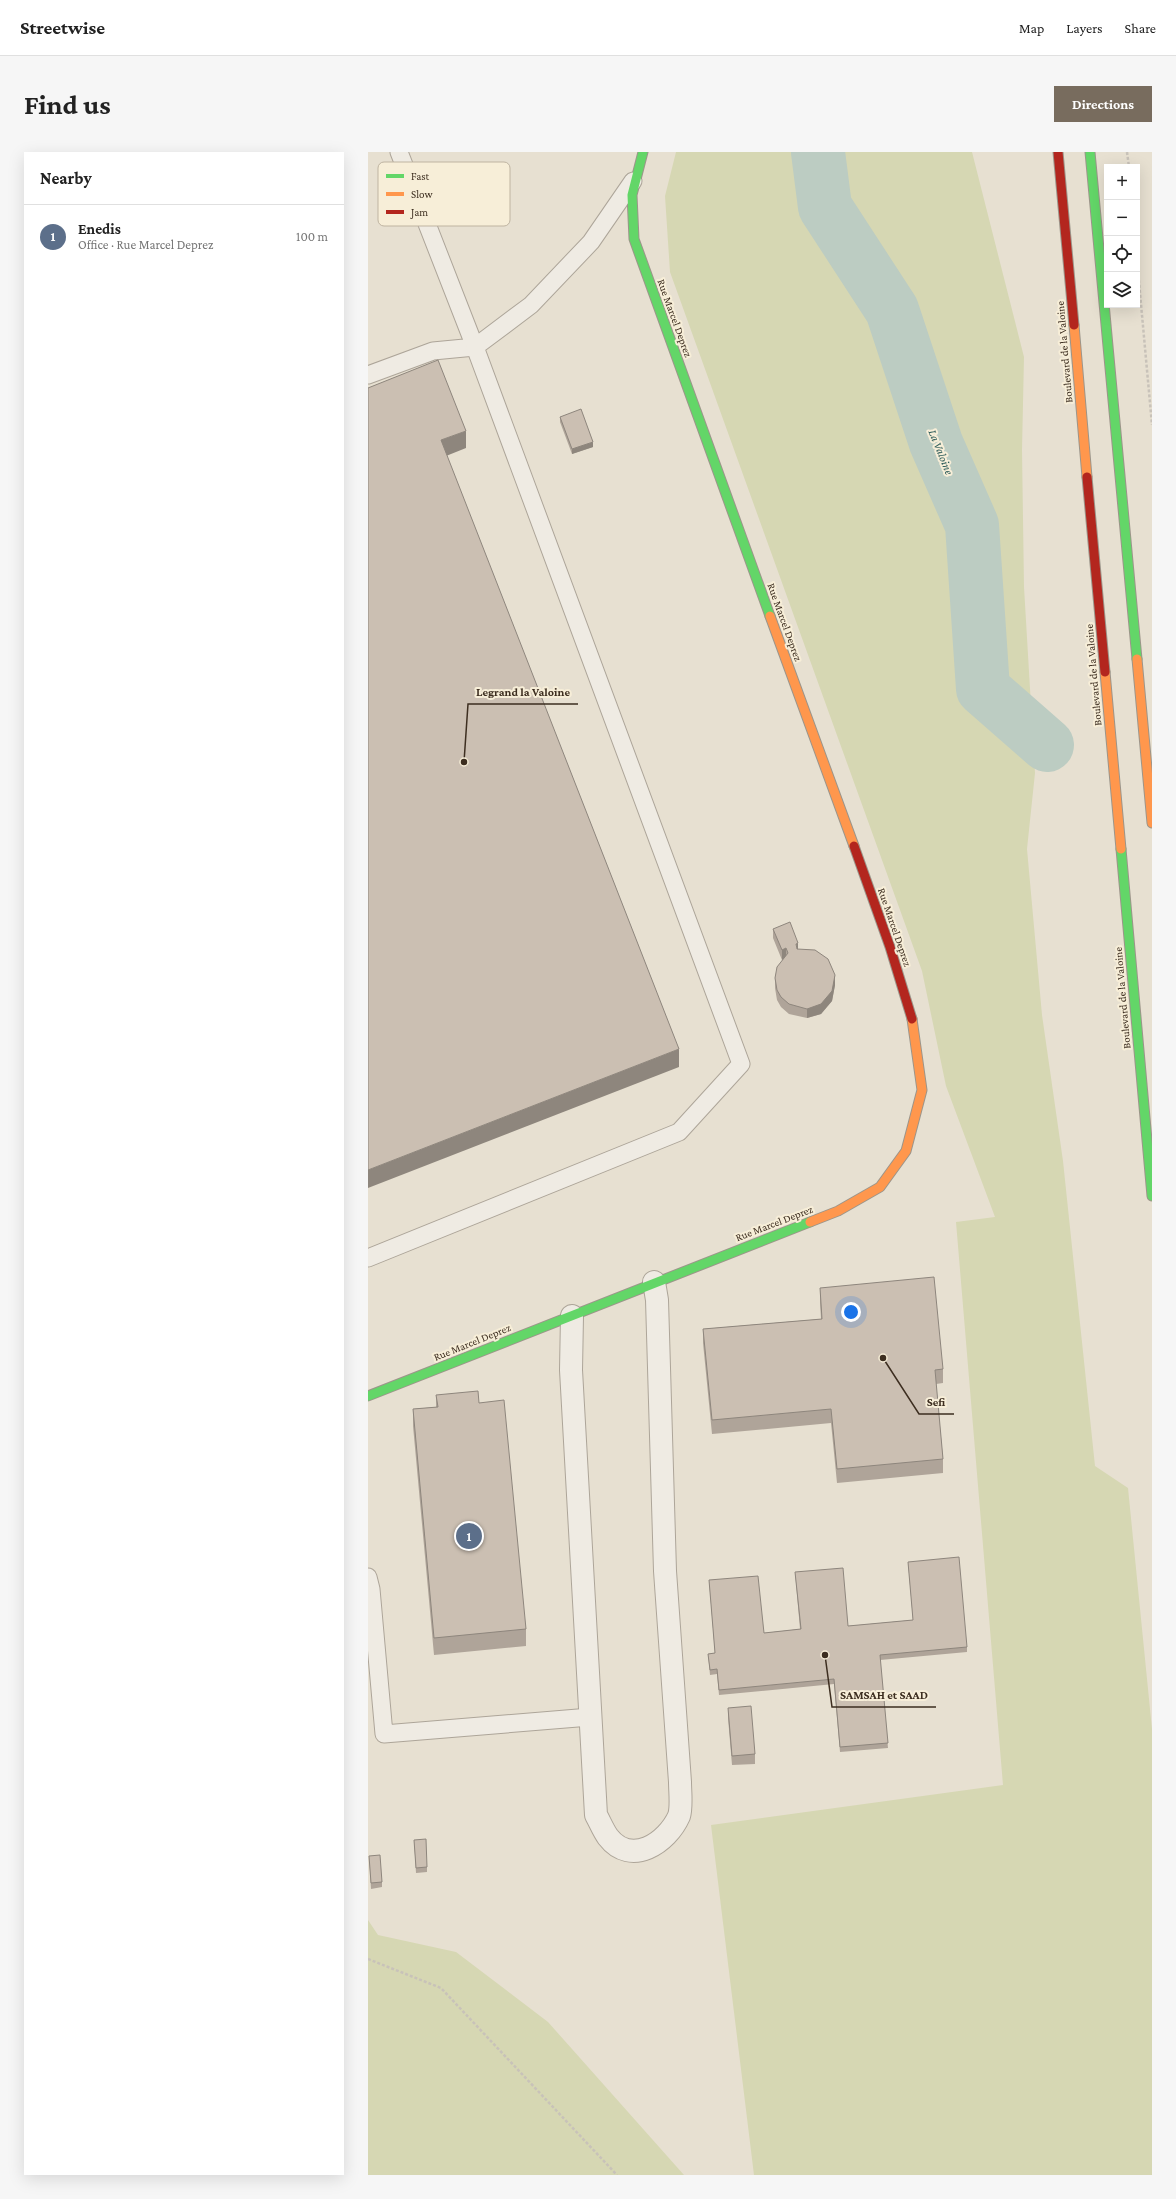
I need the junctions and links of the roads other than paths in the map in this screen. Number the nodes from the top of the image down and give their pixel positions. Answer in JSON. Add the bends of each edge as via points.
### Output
{"nodes":[{"id":1,"x":399,"y":152,"type":"edge"},
{"id":2,"x":643,"y":152,"type":"edge"},
{"id":3,"x":1058,"y":152,"type":"edge"},
{"id":4,"x":1090,"y":152,"type":"edge"},
{"id":5,"x":403,"y":162,"type":"edge"},
{"id":6,"x":634,"y":181,"type":"junction"},
{"id":7,"x":428,"y":226,"type":"edge"},
{"id":8,"x":475,"y":347,"type":"junction"},
{"id":9,"x":368,"y":375,"type":"edge"},
{"id":10,"x":1152,"y":823,"type":"edge"},
{"id":11,"x":1152,"y":1196,"type":"edge"},
{"id":12,"x":368,"y":1258,"type":"edge"},
{"id":13,"x":654,"y":1282,"type":"junction"},
{"id":14,"x":572,"y":1316,"type":"junction"},
{"id":15,"x":368,"y":1396,"type":"edge"},
{"id":16,"x":368,"y":1577,"type":"edge"},
{"id":17,"x":590,"y":1717,"type":"junction"}],
"edges":[{"from":1,"to":5,"type":"lane"},
{"from":2,"to":6,"type":"main road","name":"Rue Marcel Deprez"},
{"from":3,"to":11,"type":"main road","name":"Boulevard de la Valoine"},
{"from":4,"to":10,"type":"main road"},
{"from":6,"to":8,"type":"lane","via":[[591,242],[531,304]]},
{"from":6,"to":13,"type":"main road","name":"Rue Marcel Deprez","via":[[630,212],[634,239],[890,947],[914,1025],[922,1090],[906,1151],[880,1187],[838,1211]]},
{"from":7,"to":8,"type":"lane"},
{"from":8,"to":9,"type":"lane","via":[[433,351]]},
{"from":8,"to":12,"type":"lane","via":[[741,1064],[679,1132]]},
{"from":13,"to":14,"type":"main road","name":"Rue Marcel Deprez"},
{"from":13,"to":17,"type":"street","via":[[657,1300],[666,1571],[680,1815],[667,1836],[649,1849],[625,1850],[609,1838],[596,1815]]},
{"from":14,"to":15,"type":"main road","name":"Rue Marcel Deprez"},
{"from":14,"to":17,"type":"street","via":[[571,1370]]},
{"from":16,"to":17,"type":"lane","via":[[384,1734]]}]}
